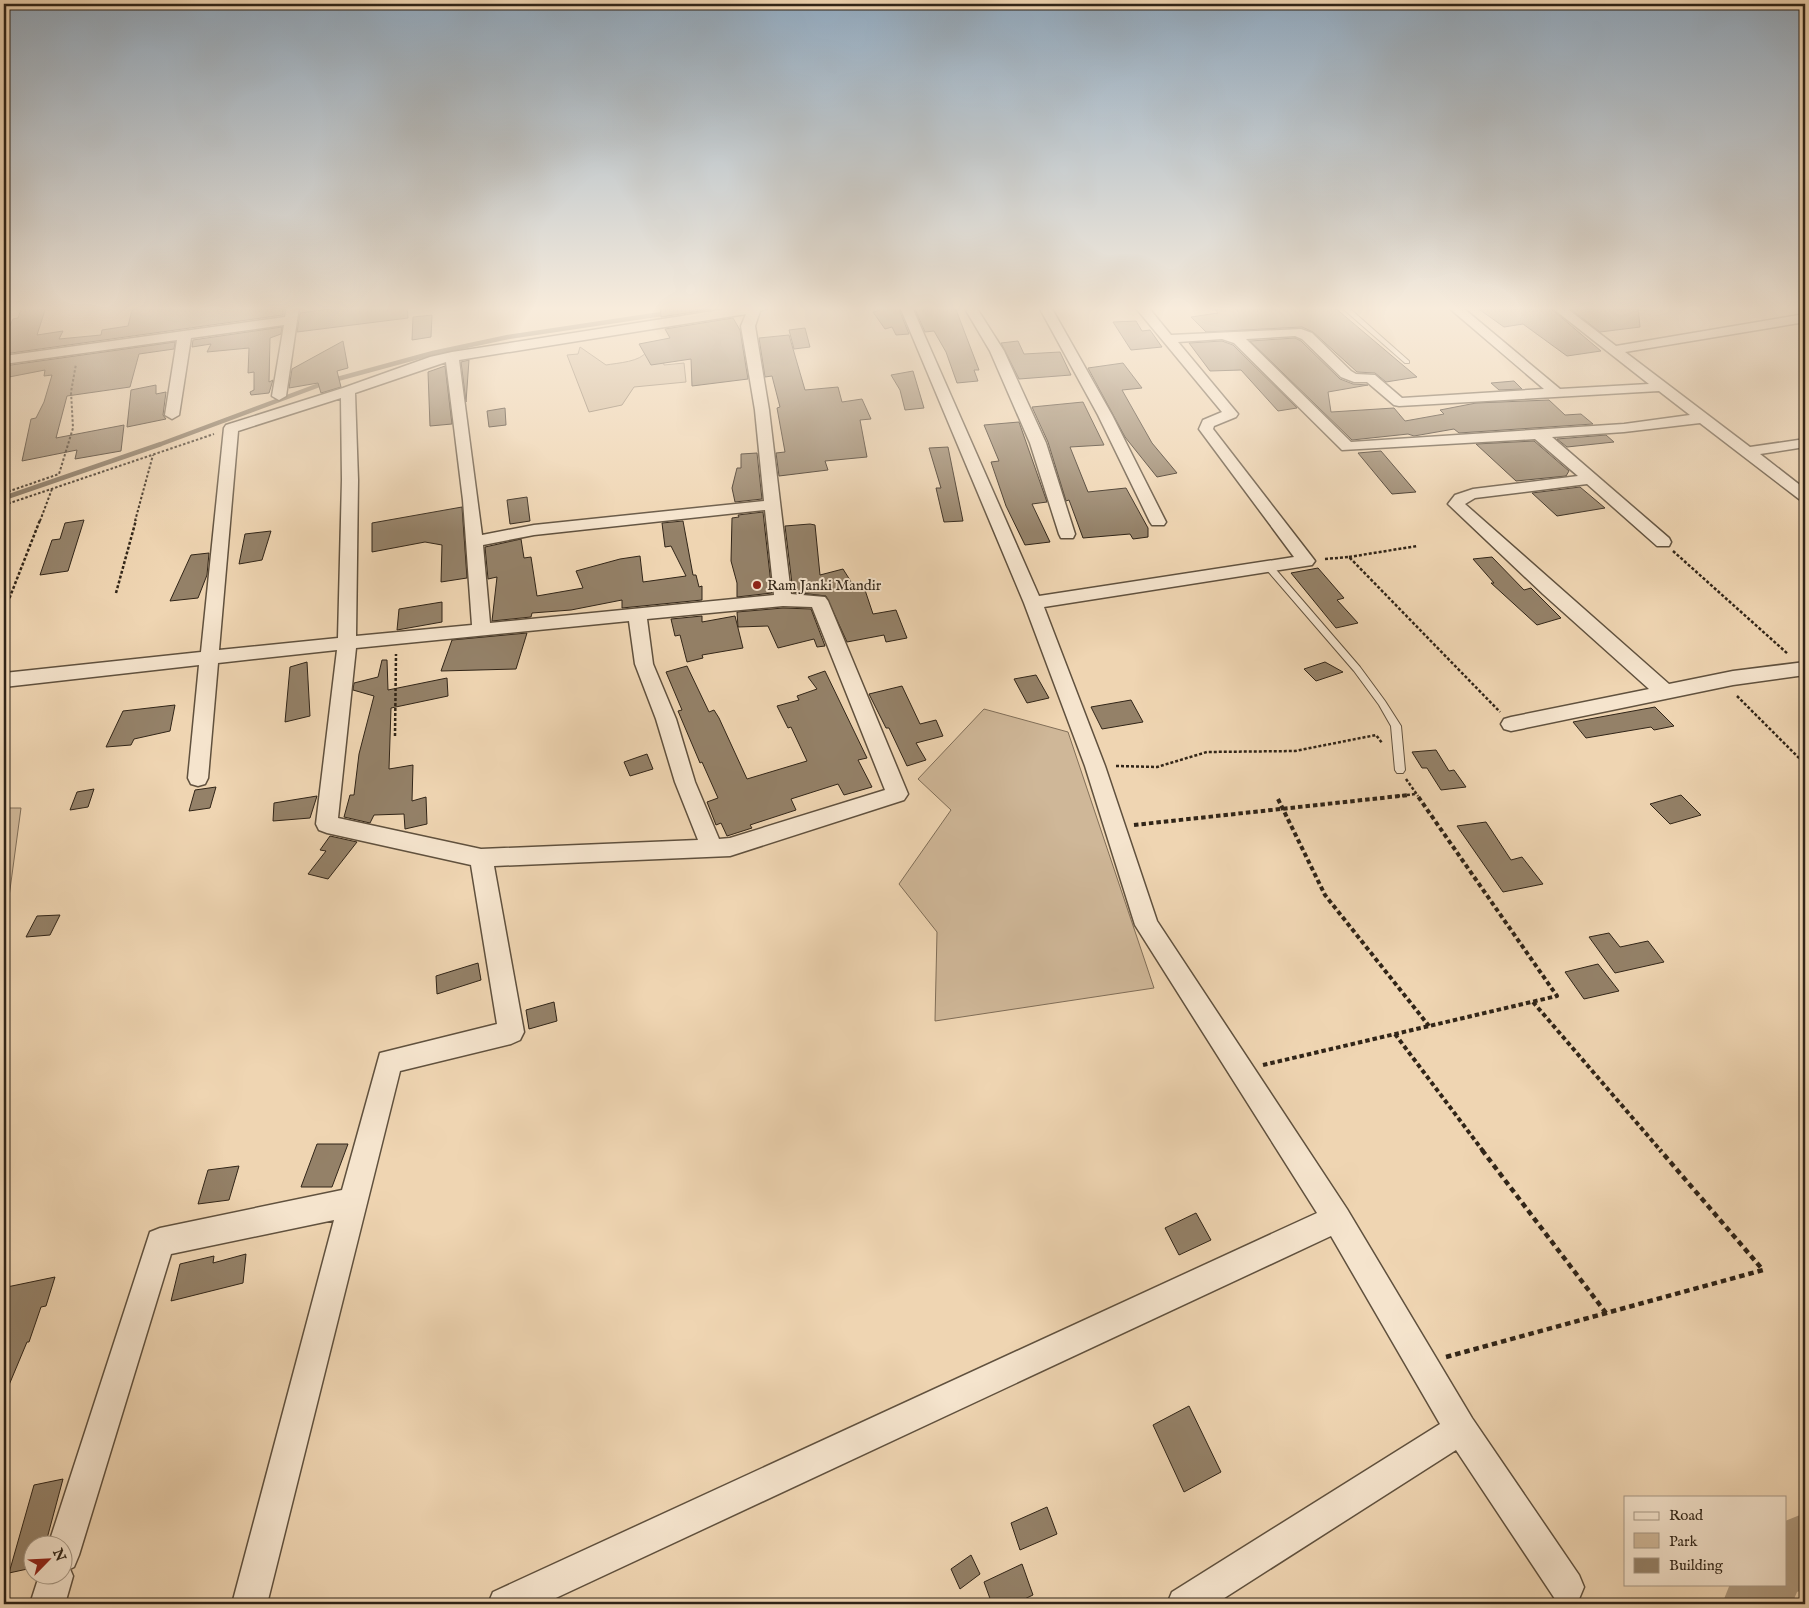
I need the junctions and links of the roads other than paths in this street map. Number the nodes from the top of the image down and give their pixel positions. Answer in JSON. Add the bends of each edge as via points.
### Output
{"nodes":[{"id":1,"x":177,"y":382,"type":"edge"},
{"id":2,"x":281,"y":382,"type":"edge"},
{"id":3,"x":375,"y":382,"type":"edge"},
{"id":4,"x":455,"y":382,"type":"edge"},
{"id":5,"x":757,"y":382,"type":"edge"},
{"id":6,"x":938,"y":382,"type":"edge"},
{"id":7,"x":1011,"y":382,"type":"edge"},
{"id":8,"x":1087,"y":382,"type":"edge"},
{"id":9,"x":1204,"y":382,"type":"edge"},
{"id":10,"x":1278,"y":382,"type":"edge"},
{"id":11,"x":1375,"y":382,"type":"edge"},
{"id":12,"x":1544,"y":382,"type":"edge"},
{"id":13,"x":1656,"y":382,"type":"edge"},
{"id":14,"x":1663,"y":387,"type":"junction"},
{"id":15,"x":348,"y":392,"type":"junction"},
{"id":16,"x":1557,"y":393,"type":"junction"},
{"id":17,"x":279,"y":396,"type":"dead end"},
{"id":18,"x":172,"y":416,"type":"dead end"},
{"id":19,"x":1702,"y":418,"type":"junction"},
{"id":20,"x":1540,"y":435,"type":"junction"},
{"id":21,"x":1805,"y":443,"type":"edge"},
{"id":22,"x":1747,"y":452,"type":"junction"},
{"id":23,"x":1591,"y":479,"type":"junction"},
{"id":24,"x":1805,"y":496,"type":"edge"},
{"id":25,"x":771,"y":505,"type":"junction"},
{"id":26,"x":1158,"y":522,"type":"dead end"},
{"id":27,"x":1067,"y":534,"type":"dead end"},
{"id":28,"x":474,"y":542,"type":"junction"},
{"id":29,"x":1664,"y":542,"type":"road end"},
{"id":30,"x":1269,"y":567,"type":"junction"},
{"id":31,"x":784,"y":600,"type":"junction"},
{"id":32,"x":1033,"y":603,"type":"junction"},
{"id":33,"x":637,"y":615,"type":"junction"},
{"id":34,"x":482,"y":631,"type":"junction"},
{"id":35,"x":347,"y":643,"type":"junction"},
{"id":36,"x":209,"y":658,"type":"junction"},
{"id":37,"x":1805,"y":669,"type":"edge"},
{"id":38,"x":4,"y":680,"type":"edge"},
{"id":39,"x":1665,"y":692,"type":"junction"},
{"id":40,"x":1511,"y":724,"type":"road end"},
{"id":41,"x":1400,"y":770,"type":"road end"},
{"id":42,"x":198,"y":778,"type":"dead end"},
{"id":43,"x":712,"y":848,"type":"junction"},
{"id":44,"x":481,"y":858,"type":"junction"},
{"id":45,"x":353,"y":1202,"type":"junction"},
{"id":46,"x":1337,"y":1219,"type":"junction"},
{"id":47,"x":1461,"y":1429,"type":"junction"},
{"id":48,"x":68,"y":1536,"type":"edge"},
{"id":49,"x":53,"y":1586,"type":"edge"},
{"id":50,"x":1567,"y":1587,"type":"dead end"},
{"id":51,"x":541,"y":1596,"type":"edge"},
{"id":52,"x":47,"y":1604,"type":"edge"},
{"id":53,"x":250,"y":1604,"type":"edge"},
{"id":54,"x":505,"y":1604,"type":"edge"},
{"id":55,"x":1184,"y":1604,"type":"edge"}],
"edges":[{"from":1,"to":18,"type":"street"},
{"from":2,"to":17,"type":"street"},
{"from":3,"to":15,"type":"street"},
{"from":4,"to":28,"type":"street"},
{"from":5,"to":25,"type":"street"},
{"from":6,"to":32,"type":"street"},
{"from":7,"to":27,"type":"street","via":[[1038,443]]},
{"from":8,"to":26,"type":"street"},
{"from":9,"to":30,"type":"street","via":[[1230,414],[1208,423],[1206,429],[1306,561]]},
{"from":10,"to":20,"type":"street","via":[[1347,447]]},
{"from":11,"to":16,"type":"street","via":[[1399,402]]},
{"from":12,"to":16,"type":"street"},
{"from":13,"to":14,"type":"street"},
{"from":14,"to":16,"type":"street"},
{"from":14,"to":19,"type":"street"},
{"from":15,"to":35,"type":"street"},
{"from":15,"to":36,"type":"street","via":[[231,428]]},
{"from":19,"to":20,"type":"street"},
{"from":19,"to":22,"type":"street"},
{"from":20,"to":23,"type":"street"},
{"from":21,"to":22,"type":"street"},
{"from":22,"to":24,"type":"street"},
{"from":23,"to":29,"type":"street"},
{"from":23,"to":39,"type":"street","via":[[1473,494],[1461,498],[1456,504]]},
{"from":25,"to":28,"type":"street","via":[[534,530]]},
{"from":25,"to":31,"type":"street"},
{"from":28,"to":34,"type":"street"},
{"from":30,"to":32,"type":"street"},
{"from":30,"to":41,"type":"lane","via":[[1382,703],[1396,726]]},
{"from":31,"to":33,"type":"street"},
{"from":31,"to":43,"type":"street","via":[[819,601],[897,794],[730,846]]},
{"from":32,"to":46,"type":"street","via":[[1095,766],[1147,925]]},
{"from":33,"to":34,"type":"street"},
{"from":33,"to":43,"type":"street","via":[[644,664]]},
{"from":34,"to":35,"type":"street"},
{"from":35,"to":36,"type":"street"},
{"from":35,"to":44,"type":"street","via":[[327,824]]},
{"from":36,"to":38,"type":"street"},
{"from":36,"to":42,"type":"street"},
{"from":37,"to":39,"type":"street","via":[[1721,680]]},
{"from":39,"to":40,"type":"street"},
{"from":43,"to":44,"type":"street"},
{"from":44,"to":45,"type":"street","via":[[511,1032],[389,1062]]},
{"from":45,"to":48,"type":"street","via":[[160,1242]]},
{"from":45,"to":53,"type":"street"},
{"from":46,"to":47,"type":"street"},
{"from":46,"to":51,"type":"street"},
{"from":47,"to":50,"type":"street"},
{"from":47,"to":55,"type":"street"},
{"from":49,"to":52,"type":"street"},
{"from":51,"to":54,"type":"street"}]}
